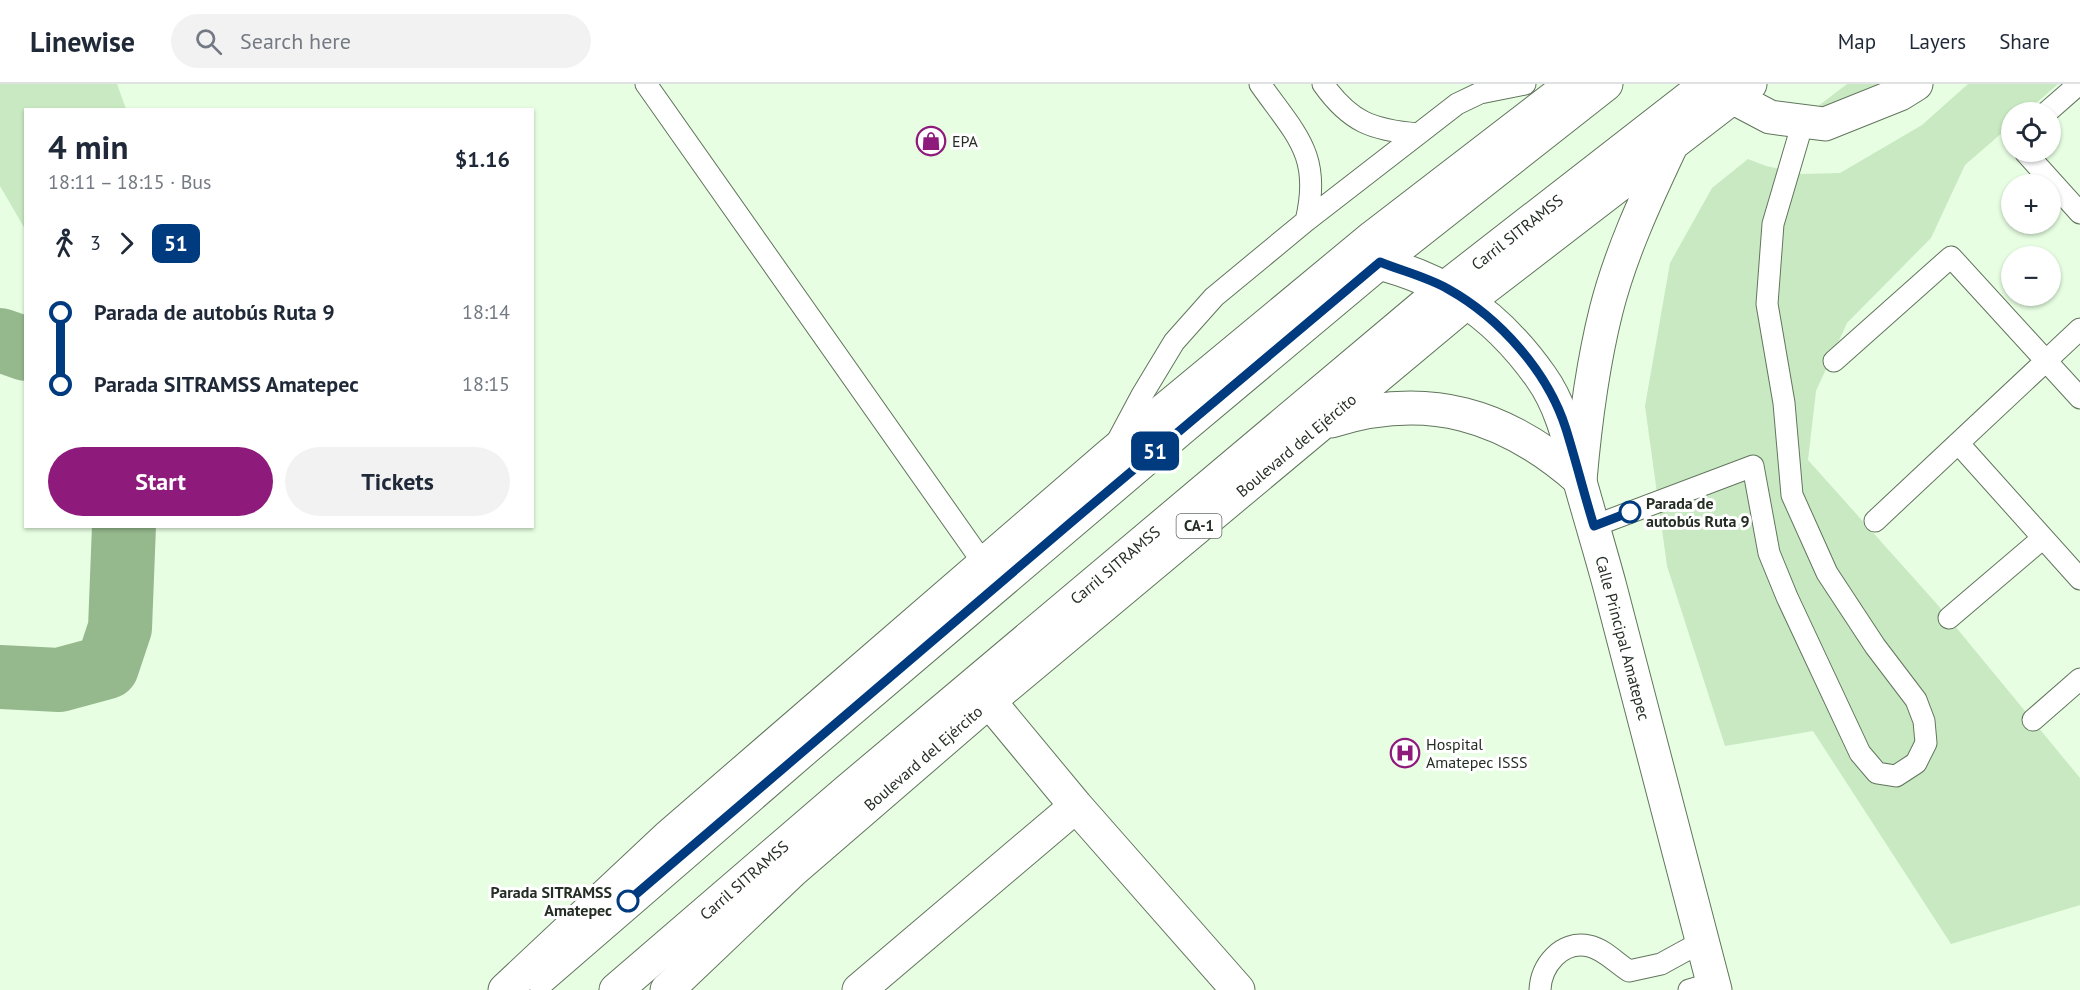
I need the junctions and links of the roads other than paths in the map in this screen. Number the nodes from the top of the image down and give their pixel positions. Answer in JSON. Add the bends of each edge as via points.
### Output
{"nodes":[{"id":1,"x":646,"y":84,"type":"edge"},
{"id":2,"x":1260,"y":84,"type":"edge"},
{"id":3,"x":1323,"y":84,"type":"edge"},
{"id":4,"x":1525,"y":84,"type":"edge"},
{"id":5,"x":1572,"y":84,"type":"edge"},
{"id":6,"x":1606,"y":84,"type":"edge"},
{"id":7,"x":1916,"y":84,"type":"edge"},
{"id":8,"x":2079,"y":84,"type":"edge"},
{"id":9,"x":1730,"y":88,"type":"edge"},
{"id":10,"x":2058,"y":102,"type":"edge"},
{"id":11,"x":1803,"y":122,"type":"junction"},
{"id":12,"x":1418,"y":134,"type":"junction"},
{"id":13,"x":1672,"y":143,"type":"junction"},
{"id":14,"x":2034,"y":162,"type":"edge"},
{"id":15,"x":2080,"y":213,"type":"edge"},
{"id":16,"x":1306,"y":221,"type":"junction"},
{"id":17,"x":1365,"y":260,"type":"junction"},
{"id":18,"x":1457,"y":294,"type":"junction"},
{"id":19,"x":2080,"y":329,"type":"edge"},
{"id":20,"x":1834,"y":361,"type":"dead end"},
{"id":21,"x":2046,"y":361,"type":"junction"},
{"id":22,"x":2080,"y":398,"type":"edge"},
{"id":23,"x":1320,"y":425,"type":"junction"},
{"id":24,"x":1958,"y":443,"type":"junction"},
{"id":25,"x":1111,"y":454,"type":"junction"},
{"id":26,"x":1580,"y":480,"type":"junction"},
{"id":27,"x":1875,"y":521,"type":"dead end"},
{"id":28,"x":1594,"y":526,"type":"junction"},
{"id":29,"x":2043,"y":538,"type":"junction"},
{"id":30,"x":984,"y":564,"type":"junction"},
{"id":31,"x":2080,"y":579,"type":"edge"},
{"id":32,"x":1948,"y":618,"type":"dead end"},
{"id":33,"x":2080,"y":679,"type":"edge"},
{"id":34,"x":989,"y":701,"type":"junction"},
{"id":35,"x":2033,"y":720,"type":"dead end"},
{"id":36,"x":1076,"y":806,"type":"junction"},
{"id":37,"x":1703,"y":941,"type":"junction"},
{"id":38,"x":1706,"y":988,"type":"edge"},
{"id":39,"x":505,"y":990,"type":"edge"},
{"id":40,"x":526,"y":990,"type":"edge"},
{"id":41,"x":616,"y":990,"type":"edge"},
{"id":42,"x":667,"y":990,"type":"edge"},
{"id":43,"x":859,"y":990,"type":"edge"},
{"id":44,"x":1238,"y":990,"type":"edge"},
{"id":45,"x":1540,"y":990,"type":"edge"}],
"edges":[{"from":1,"to":30,"type":"lane"},
{"from":2,"to":16,"type":"lane","via":[[1305,149],[1311,174]]},
{"from":3,"to":12,"type":"lane","via":[[1349,115],[1392,132]]},
{"from":4,"to":12,"type":"lane","via":[[1472,96]]},
{"from":5,"to":17,"type":"main road","via":[[1373,237]]},
{"from":6,"to":17,"type":"main road"},
{"from":7,"to":11,"type":"main road","via":[[1824,124]]},
{"from":8,"to":10,"type":"lane"},
{"from":9,"to":11,"type":"main road","via":[[1770,117]]},
{"from":9,"to":13,"type":"main road","name":"Boulevard del Ejército","number":"CA-1"},
{"from":9,"to":18,"type":"main road","name":"Carril SITRAMSS"},
{"from":11,"to":28,"type":"lane","via":[[1773,224],[1767,304],[1784,403],[1792,495],[1827,573],[1916,700],[1926,742],[1916,763],[1896,776],[1877,773],[1860,753],[1769,553],[1753,466]]},
{"from":12,"to":16,"type":"lane"},
{"from":13,"to":18,"type":"main road","name":"Boulevard del Ejército","number":"CA-1"},
{"from":13,"to":26,"type":"main road","via":[[1637,222],[1606,309],[1593,365]]},
{"from":14,"to":15,"type":"lane"},
{"from":16,"to":25,"type":"lane","via":[[1214,297],[1174,342]]},
{"from":17,"to":18,"type":"main road","name":"Calle Principal Amatepec"},
{"from":17,"to":25,"type":"main road"},
{"from":17,"to":40,"type":"main road"},
{"from":18,"to":23,"type":"main road","name":"Boulevard del Ejército","number":"CA-1"},
{"from":18,"to":26,"type":"main road","name":"Calle Principal Amatepec","via":[[1509,336],[1542,379],[1566,427]]},
{"from":18,"to":41,"type":"main road","name":"Carril SITRAMSS","via":[[846,792]]},
{"from":19,"to":21,"type":"lane"},
{"from":20,"to":21,"type":"lane","via":[[1952,257]]},
{"from":21,"to":22,"type":"lane"},
{"from":21,"to":24,"type":"lane"},
{"from":23,"to":26,"type":"main road","via":[[1354,414],[1389,409],[1424,408],[1458,413],[1524,437]]},
{"from":23,"to":34,"type":"main road","name":"Boulevard del Ejército","number":"CA-1"},
{"from":24,"to":27,"type":"lane"},
{"from":24,"to":29,"type":"lane"},
{"from":25,"to":30,"type":"main road"},
{"from":26,"to":28,"type":"main road","name":"Calle Principal Amatepec"},
{"from":28,"to":37,"type":"main road","name":"Calle Principal Amatepec"},
{"from":29,"to":31,"type":"lane"},
{"from":29,"to":32,"type":"lane"},
{"from":30,"to":39,"type":"main road","via":[[668,837]]},
{"from":33,"to":35,"type":"lane"},
{"from":34,"to":36,"type":"main road"},
{"from":34,"to":42,"type":"main road","name":"Boulevard del Ejército","number":"CA-1","via":[[792,871]]},
{"from":36,"to":43,"type":"main road"},
{"from":36,"to":44,"type":"main road"},
{"from":37,"to":38,"type":"main road","name":"Calle Principal Amatepec"},
{"from":37,"to":45,"type":"lane","via":[[1661,964],[1629,971],[1589,946],[1571,947],[1553,956],[1542,972]]}]}
